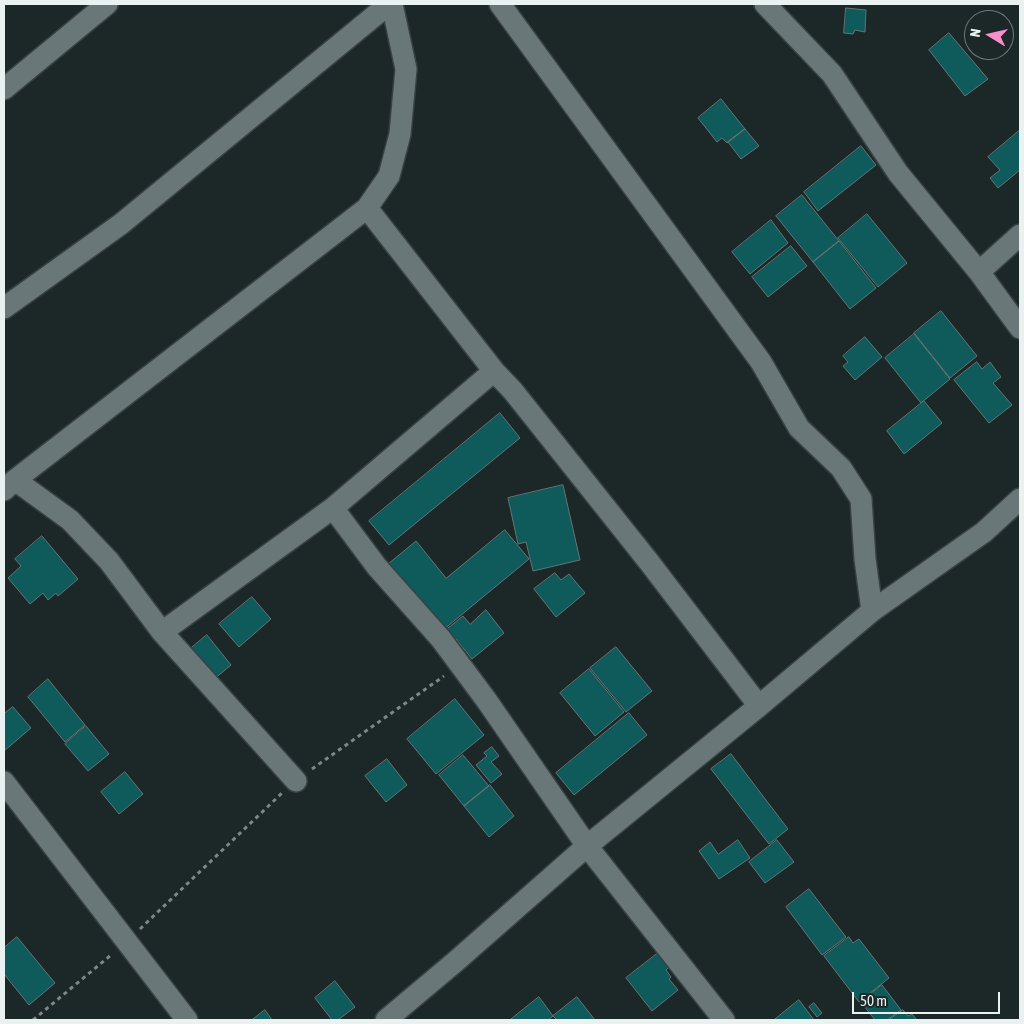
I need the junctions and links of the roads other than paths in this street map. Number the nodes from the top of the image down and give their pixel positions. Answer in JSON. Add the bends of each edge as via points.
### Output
{"nodes":[{"id":1,"x":107,"y":4,"type":"edge"},
{"id":2,"x":391,"y":4,"type":"edge"},
{"id":3,"x":500,"y":4,"type":"edge"},
{"id":4,"x":765,"y":4,"type":"edge"},
{"id":5,"x":4,"y":89,"type":"edge"},
{"id":6,"x":367,"y":208,"type":"junction"},
{"id":7,"x":1020,"y":234,"type":"edge"},
{"id":8,"x":978,"y":272,"type":"junction"},
{"id":9,"x":4,"y":308,"type":"edge"},
{"id":10,"x":1020,"y":328,"type":"edge"},
{"id":11,"x":494,"y":371,"type":"junction"},
{"id":12,"x":9,"y":485,"type":"edge"},
{"id":13,"x":1020,"y":499,"type":"edge"},
{"id":14,"x":334,"y":508,"type":"junction"},
{"id":15,"x":872,"y":611,"type":"junction"},
{"id":16,"x":162,"y":632,"type":"junction"},
{"id":17,"x":758,"y":706,"type":"junction"},
{"id":18,"x":296,"y":781,"type":"road end"},
{"id":19,"x":4,"y":782,"type":"edge"},
{"id":20,"x":587,"y":846,"type":"junction"},
{"id":21,"x":187,"y":1020,"type":"edge"},
{"id":22,"x":386,"y":1020,"type":"edge"},
{"id":23,"x":724,"y":1020,"type":"edge"}],
"edges":[{"from":1,"to":5,"type":"street"},
{"from":2,"to":6,"type":"street","via":[[406,69],[400,134],[390,176]]},
{"from":2,"to":9,"type":"street","via":[[121,224]]},
{"from":3,"to":15,"type":"street","via":[[761,362],[798,428],[841,468],[861,499]]},
{"from":4,"to":8,"type":"street","via":[[832,74],[898,173]]},
{"from":6,"to":11,"type":"street"},
{"from":6,"to":12,"type":"street"},
{"from":7,"to":8,"type":"street"},
{"from":8,"to":10,"type":"street"},
{"from":11,"to":14,"type":"street"},
{"from":11,"to":17,"type":"street","via":[[632,540]]},
{"from":12,"to":16,"type":"street","via":[[70,520],[109,561]]},
{"from":13,"to":15,"type":"street","via":[[984,532]]},
{"from":14,"to":16,"type":"street"},
{"from":14,"to":20,"type":"street","via":[[377,567],[441,639]]},
{"from":15,"to":17,"type":"street"},
{"from":16,"to":18,"type":"street"},
{"from":17,"to":20,"type":"street"},
{"from":19,"to":21,"type":"street"},
{"from":20,"to":22,"type":"street"},
{"from":20,"to":23,"type":"street"}]}
